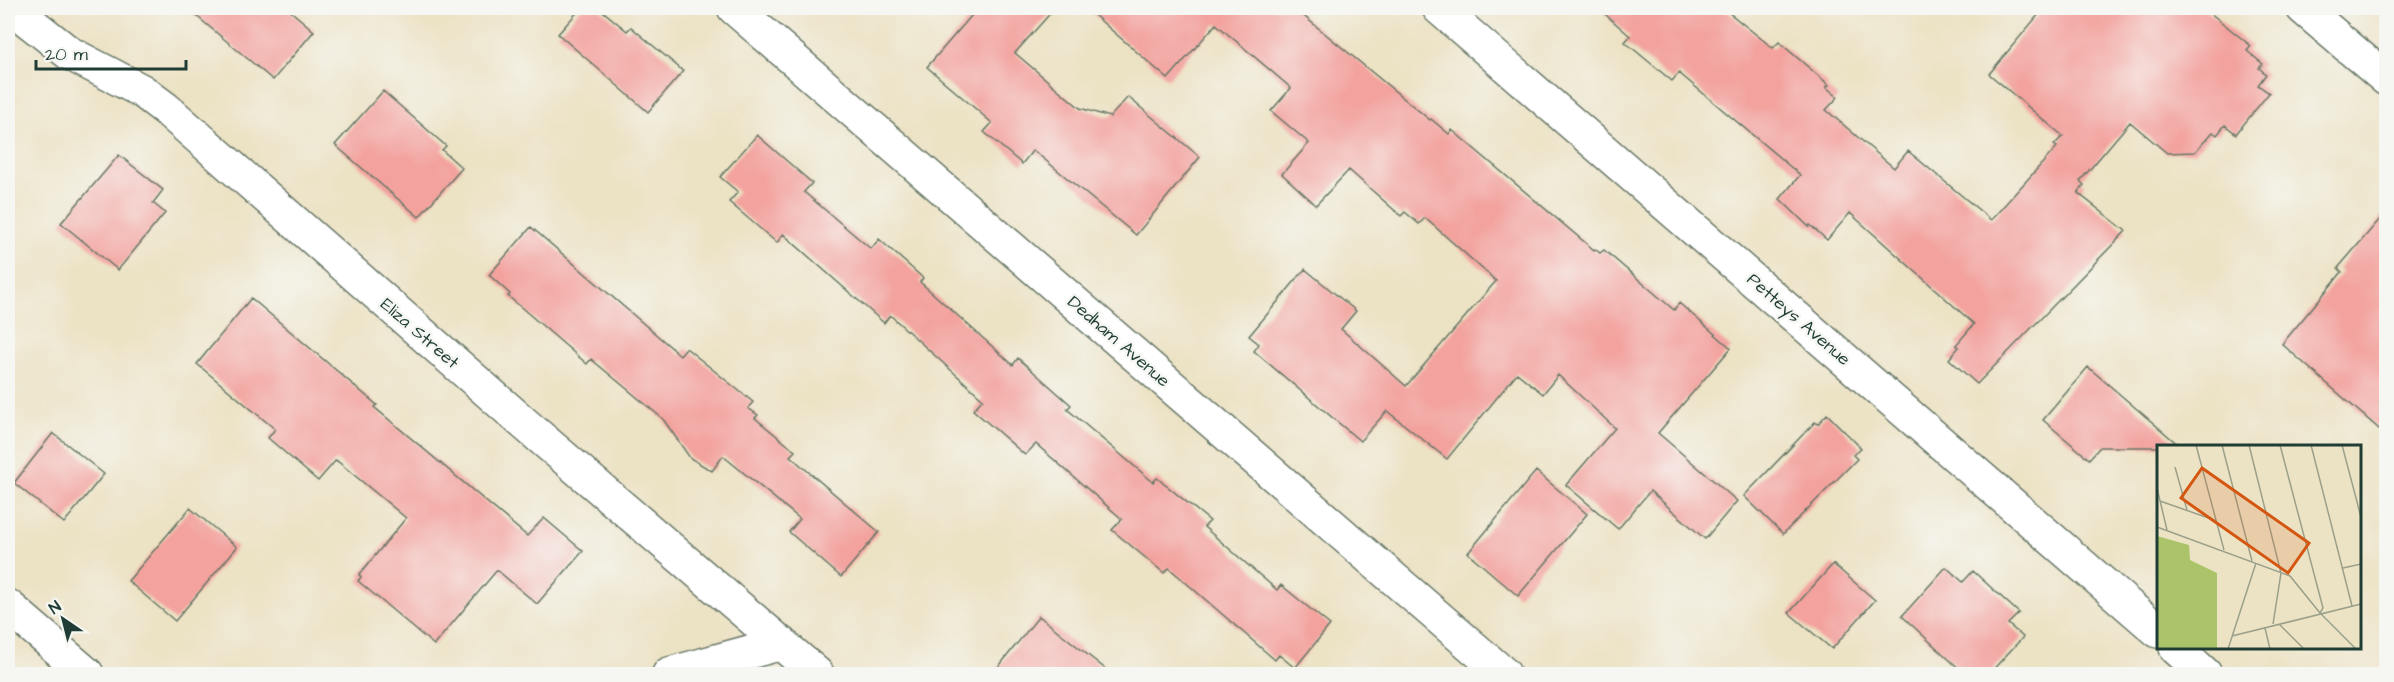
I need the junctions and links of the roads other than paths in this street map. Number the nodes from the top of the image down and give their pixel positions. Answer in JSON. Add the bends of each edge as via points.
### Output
{"nodes":[{"id":1,"x":12,"y":8,"type":"edge"},
{"id":2,"x":734,"y":8,"type":"edge"},
{"id":3,"x":1439,"y":8,"type":"edge"},
{"id":4,"x":2303,"y":8,"type":"edge"},
{"id":5,"x":2386,"y":79,"type":"edge"},
{"id":6,"x":8,"y":606,"type":"edge"},
{"id":7,"x":2157,"y":630,"type":"edge"},
{"id":8,"x":782,"y":643,"type":"junction"},
{"id":9,"x":2177,"y":649,"type":"edge"},
{"id":10,"x":87,"y":675,"type":"edge"},
{"id":11,"x":669,"y":675,"type":"edge"},
{"id":12,"x":817,"y":675,"type":"edge"},
{"id":13,"x":1504,"y":675,"type":"edge"},
{"id":14,"x":2205,"y":675,"type":"edge"}],
"edges":[{"from":1,"to":8,"type":"street","name":"Eliza Street","via":[[69,53],[142,91],[166,109]]},
{"from":2,"to":13,"type":"street","name":"Dedham Avenue"},
{"from":3,"to":7,"type":"street","name":"Petteys Avenue"},
{"from":4,"to":5,"type":"street"},
{"from":6,"to":10,"type":"street"},
{"from":8,"to":11,"type":"street"},
{"from":8,"to":12,"type":"street","name":"Eliza Street"},
{"from":9,"to":14,"type":"street"}]}
